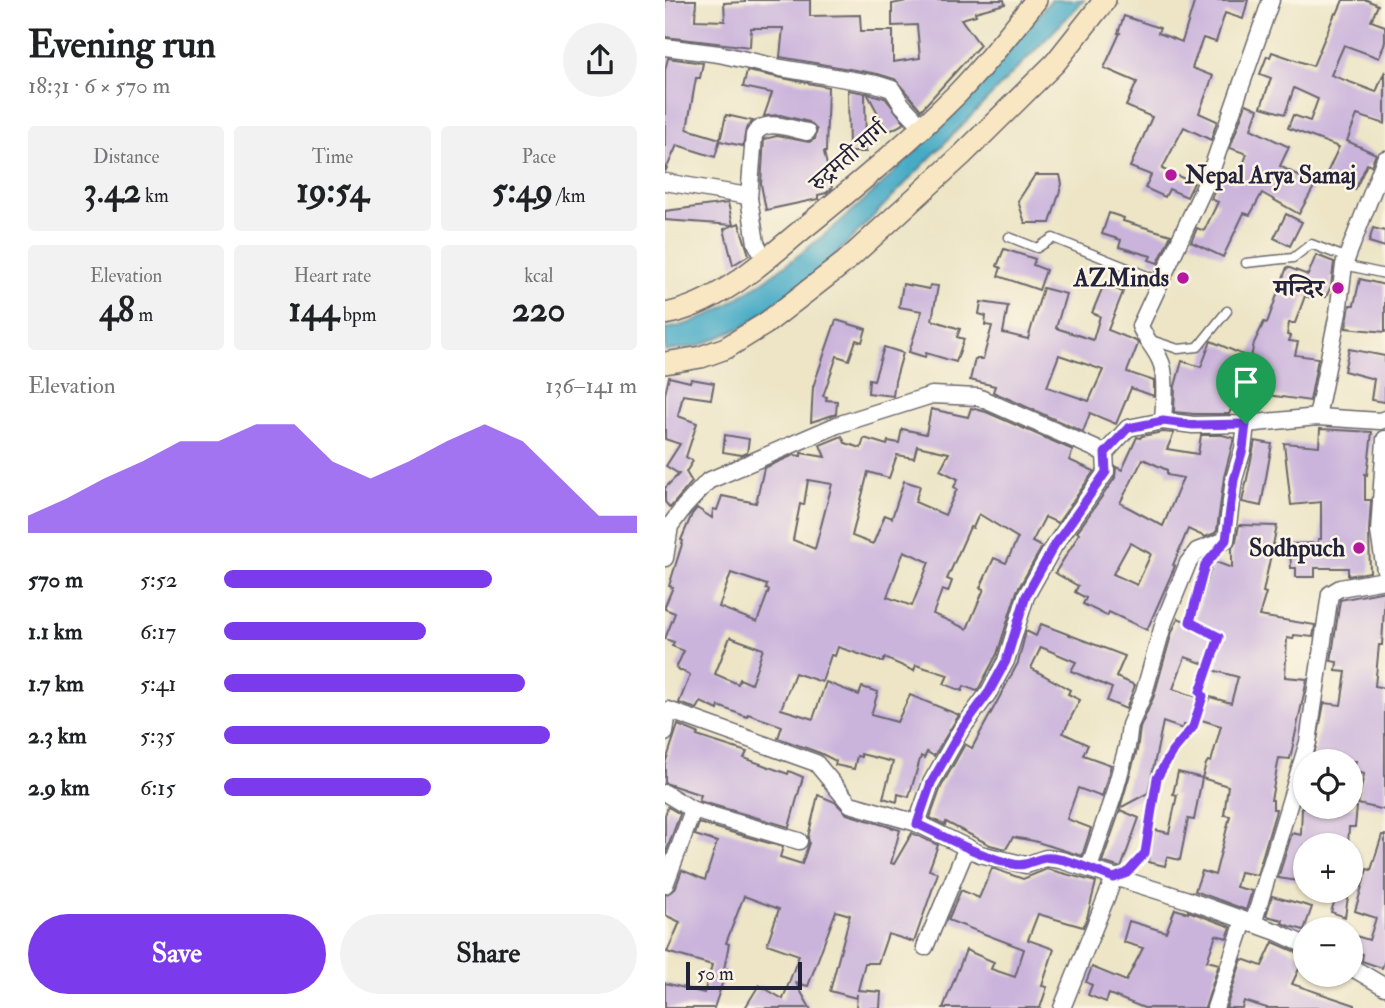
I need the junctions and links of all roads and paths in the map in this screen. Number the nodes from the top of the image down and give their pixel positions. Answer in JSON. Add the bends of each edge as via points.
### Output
{"nodes":[{"id":1,"x":1036,"y":0,"type":"edge"},
{"id":2,"x":1105,"y":0,"type":"edge"},
{"id":3,"x":1271,"y":0,"type":"edge"},
{"id":4,"x":665,"y":47,"type":"edge"},
{"id":5,"x":922,"y":126,"type":"junction"},
{"id":6,"x":807,"y":132,"type":"dead end"},
{"id":7,"x":1385,"y":159,"type":"edge"},
{"id":8,"x":665,"y":182,"type":"edge"},
{"id":9,"x":750,"y":198,"type":"junction"},
{"id":10,"x":1009,"y":237,"type":"dead end"},
{"id":11,"x":765,"y":260,"type":"junction"},
{"id":12,"x":1345,"y":261,"type":"junction"},
{"id":13,"x":1246,"y":263,"type":"dead end"},
{"id":14,"x":1385,"y":274,"type":"edge"},
{"id":15,"x":1160,"y":281,"type":"junction"},
{"id":16,"x":1227,"y":312,"type":"dead end"},
{"id":17,"x":665,"y":314,"type":"edge"},
{"id":18,"x":1145,"y":338,"type":"junction"},
{"id":19,"x":665,"y":363,"type":"edge"},
{"id":20,"x":1317,"y":417,"type":"junction"},
{"id":21,"x":1385,"y":419,"type":"edge"},
{"id":22,"x":1163,"y":421,"type":"junction"},
{"id":23,"x":1246,"y":424,"type":"junction"},
{"id":24,"x":1385,"y":439,"type":"edge"},
{"id":25,"x":1105,"y":453,"type":"junction"},
{"id":26,"x":665,"y":558,"type":"edge"},
{"id":27,"x":1205,"y":565,"type":"dead end"},
{"id":28,"x":1385,"y":570,"type":"edge"},
{"id":29,"x":1385,"y":580,"type":"edge"},
{"id":30,"x":666,"y":708,"type":"edge"},
{"id":31,"x":665,"y":733,"type":"edge"},
{"id":32,"x":665,"y":793,"type":"edge"},
{"id":33,"x":693,"y":810,"type":"junction"},
{"id":34,"x":917,"y":824,"type":"junction"},
{"id":35,"x":799,"y":841,"type":"dead end"},
{"id":36,"x":967,"y":847,"type":"junction"},
{"id":37,"x":1089,"y":869,"type":"junction"},
{"id":38,"x":1114,"y":878,"type":"junction"},
{"id":39,"x":665,"y":885,"type":"edge"},
{"id":40,"x":1248,"y":923,"type":"junction"},
{"id":41,"x":1293,"y":939,"type":"edge"},
{"id":42,"x":925,"y":947,"type":"dead end"},
{"id":43,"x":1363,"y":974,"type":"edge"},
{"id":44,"x":1385,"y":987,"type":"edge"},
{"id":45,"x":1062,"y":1008,"type":"edge"},
{"id":46,"x":1215,"y":1008,"type":"edge"}],
"edges":[{"from":1,"to":5,"type":"street","name":"रुद्रमती मार्ग","via":[[958,93]]},
{"from":2,"to":19,"type":"street","via":[[1055,63],[845,262],[726,348]]},
{"from":3,"to":15,"type":"street","via":[[1209,177]]},
{"from":4,"to":5,"type":"street","via":[[876,84],[892,89]]},
{"from":5,"to":11,"type":"street","name":"रुद्रमती मार्ग"},
{"from":6,"to":9,"type":"street","via":[[767,124],[759,128],[754,135]]},
{"from":7,"to":12,"type":"street"},
{"from":8,"to":9,"type":"street"},
{"from":9,"to":11,"type":"street","via":[[756,243]]},
{"from":10,"to":15,"type":"lane","via":[[1037,248],[1053,238]]},
{"from":11,"to":17,"type":"street","name":"रुद्रमती मार्ग","via":[[702,301]]},
{"from":12,"to":13,"type":"lane","via":[[1311,244],[1293,258]]},
{"from":12,"to":14,"type":"lane"},
{"from":12,"to":20,"type":"street"},
{"from":15,"to":18,"type":"street","via":[[1140,326]]},
{"from":16,"to":18,"type":"lane","via":[[1198,347],[1178,349]]},
{"from":18,"to":22,"type":"street","via":[[1162,362]]},
{"from":20,"to":21,"type":"street"},
{"from":20,"to":23,"type":"street"},
{"from":22,"to":23,"type":"street"},
{"from":22,"to":25,"type":"street","via":[[1128,428]]},
{"from":23,"to":37,"type":"street","via":[[1226,540],[1197,551],[1188,563],[1130,725],[1114,794]]},
{"from":24,"to":28,"type":"street","via":[[1380,532]]},
{"from":25,"to":26,"type":"street","via":[[978,397],[932,395],[837,425],[708,481],[670,526]]},
{"from":25,"to":34,"type":"street","via":[[1106,472],[1054,546],[1026,596],[1006,661],[931,783]]},
{"from":27,"to":38,"type":"path","via":[[1190,622],[1219,637],[1200,692],[1203,696],[1193,727],[1157,778],[1145,853],[1127,873]]},
{"from":29,"to":40,"type":"street","via":[[1330,594],[1308,742]]},
{"from":30,"to":31,"type":"street"},
{"from":30,"to":34,"type":"street","via":[[815,764],[850,804]]},
{"from":32,"to":33,"type":"street"},
{"from":33,"to":35,"type":"street"},
{"from":33,"to":39,"type":"street"},
{"from":34,"to":36,"type":"street"},
{"from":36,"to":37,"type":"street","via":[[1015,864],[1046,858]]},
{"from":36,"to":42,"type":"street"},
{"from":37,"to":38,"type":"street"},
{"from":38,"to":40,"type":"street"},
{"from":38,"to":45,"type":"street"},
{"from":40,"to":41,"type":"street"},
{"from":40,"to":46,"type":"street"},
{"from":43,"to":44,"type":"street"}]}
